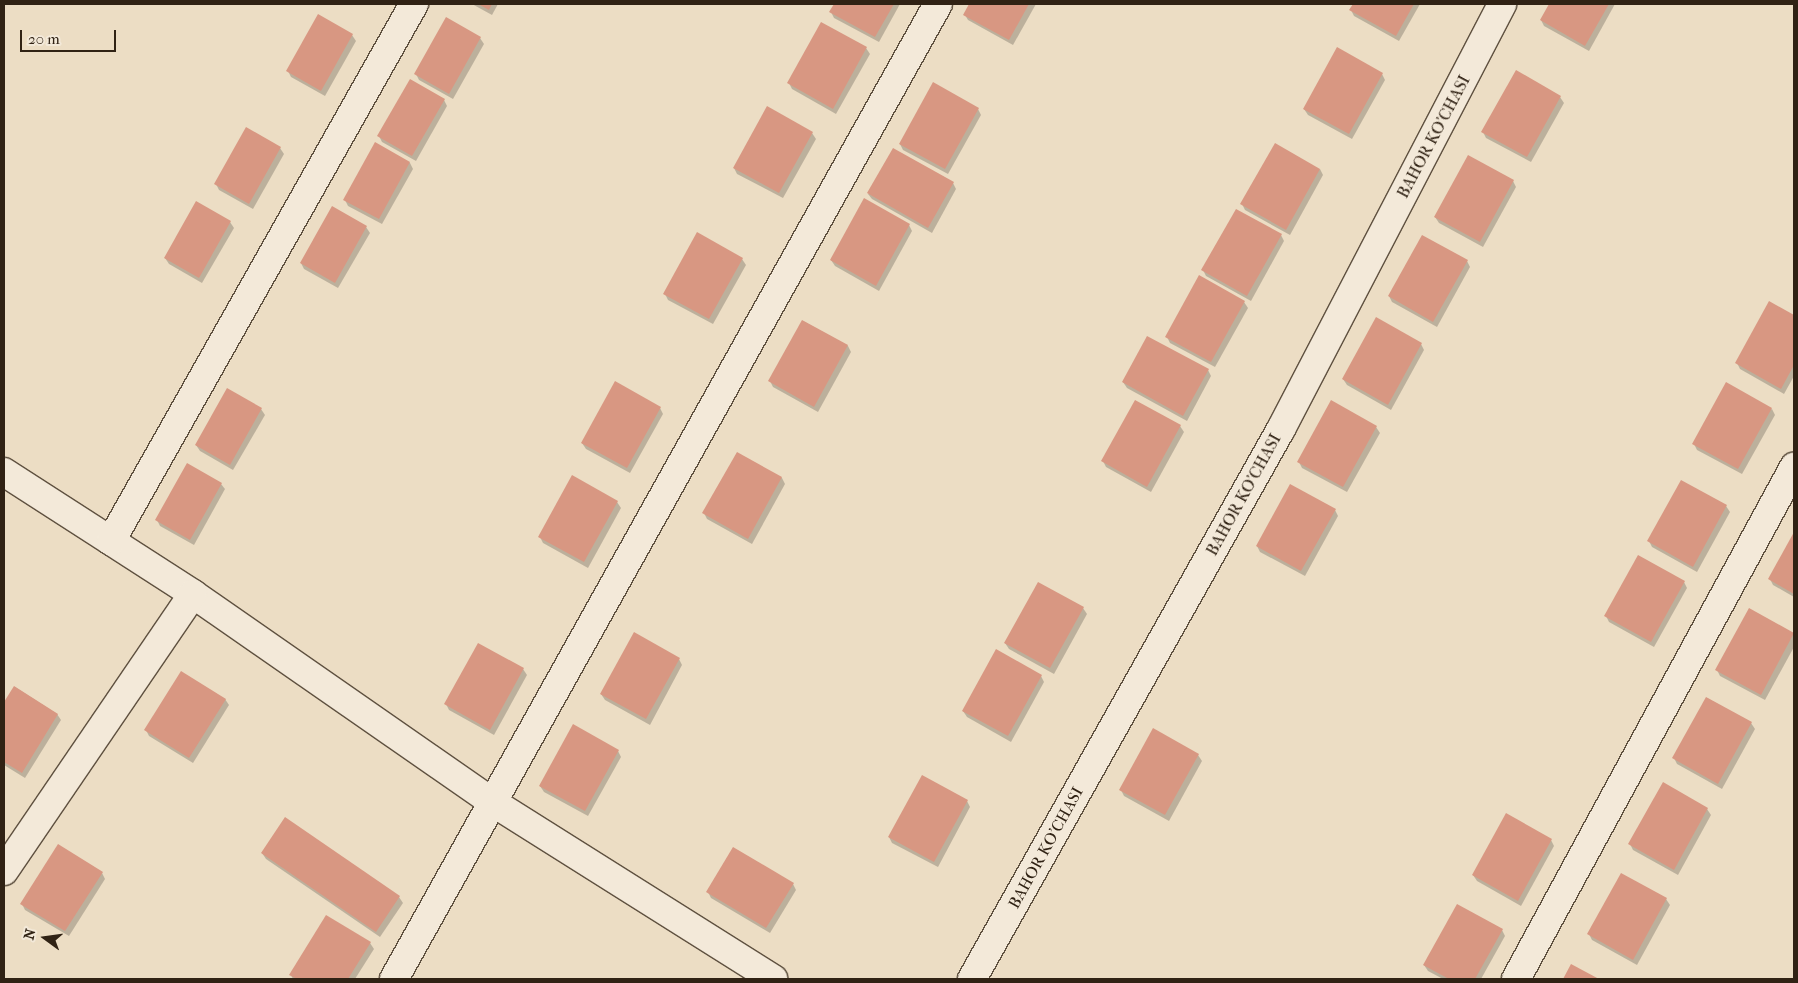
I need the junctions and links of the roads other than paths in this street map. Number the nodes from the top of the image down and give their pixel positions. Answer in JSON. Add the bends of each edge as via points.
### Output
{"nodes":[{"id":1,"x":414,"y":4,"type":"edge"},
{"id":2,"x":938,"y":4,"type":"edge"},
{"id":3,"x":1502,"y":4,"type":"edge"},
{"id":4,"x":1794,"y":467,"type":"edge"},
{"id":5,"x":4,"y":472,"type":"edge"},
{"id":6,"x":111,"y":541,"type":"junction"},
{"id":7,"x":193,"y":594,"type":"junction"},
{"id":8,"x":494,"y":803,"type":"junction"},
{"id":9,"x":4,"y":871,"type":"edge"},
{"id":10,"x":394,"y":979,"type":"edge"},
{"id":11,"x":773,"y":979,"type":"edge"},
{"id":12,"x":972,"y":979,"type":"edge"},
{"id":13,"x":1516,"y":979,"type":"edge"}],
"edges":[{"from":1,"to":6,"type":"street"},
{"from":2,"to":8,"type":"street"},
{"from":3,"to":12,"type":"street","name":"BAHOR KO'CHASI","via":[[1281,429]]},
{"from":4,"to":13,"type":"street"},
{"from":5,"to":6,"type":"street"},
{"from":6,"to":7,"type":"street"},
{"from":7,"to":8,"type":"street"},
{"from":7,"to":9,"type":"street"},
{"from":8,"to":10,"type":"street"},
{"from":8,"to":11,"type":"street"}]}
